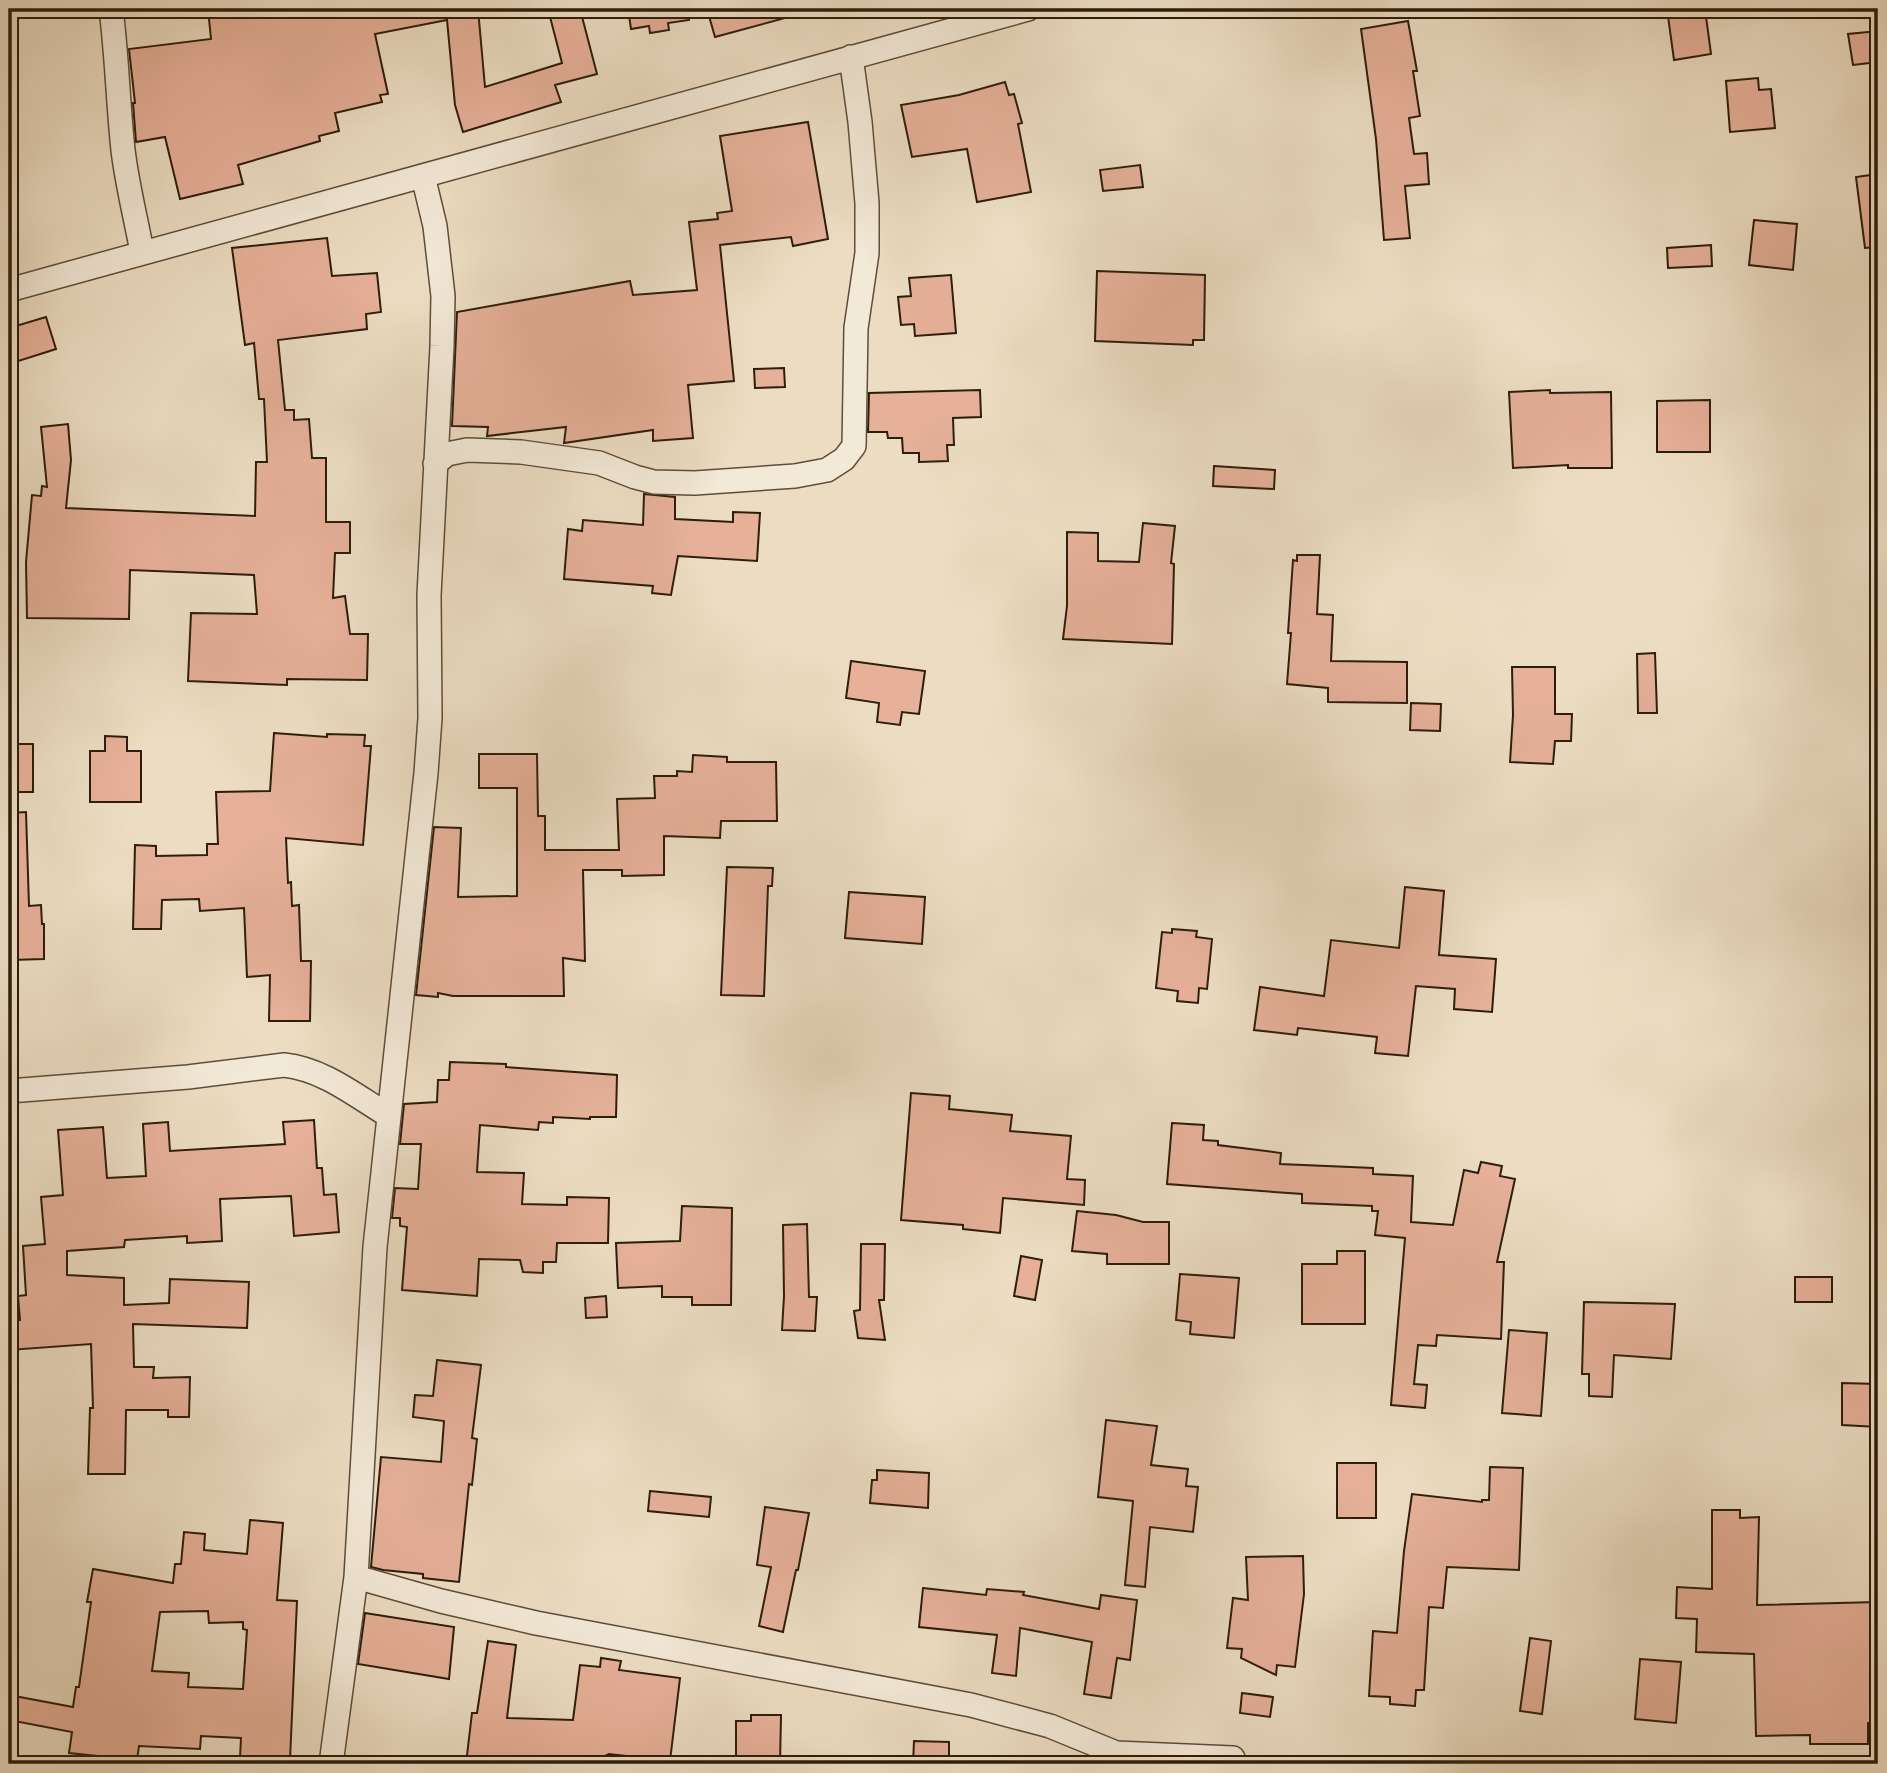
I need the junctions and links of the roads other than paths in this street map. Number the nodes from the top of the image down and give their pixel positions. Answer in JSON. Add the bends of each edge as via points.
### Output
{"nodes":[{"id":1,"x":111,"y":9,"type":"edge"},
{"id":2,"x":1028,"y":9,"type":"edge"},
{"id":3,"x":851,"y":57,"type":"junction"},
{"id":4,"x":423,"y":176,"type":"junction"},
{"id":5,"x":142,"y":252,"type":"junction"},
{"id":6,"x":9,"y":290,"type":"edge"},
{"id":7,"x":435,"y":464,"type":"junction"},
{"id":8,"x":9,"y":1091,"type":"edge"},
{"id":9,"x":389,"y":1116,"type":"junction"},
{"id":10,"x":356,"y":1577,"type":"junction"},
{"id":11,"x":1233,"y":1758,"type":"dead end"},
{"id":12,"x":331,"y":1764,"type":"edge"}],
"edges":[{"from":1,"to":5,"type":"street","via":[[124,155]]},
{"from":2,"to":3,"type":"street"},
{"from":3,"to":4,"type":"street"},
{"from":3,"to":7,"type":"street","via":[[867,203],[867,253],[856,328],[854,446],[844,459],[827,470],[794,476],[695,484],[654,482],[599,463],[521,452],[467,450],[447,454]]},
{"from":4,"to":5,"type":"street"},
{"from":4,"to":7,"type":"street","via":[[435,226],[443,296]]},
{"from":5,"to":6,"type":"street"},
{"from":7,"to":9,"type":"street","via":[[430,718]]},
{"from":8,"to":9,"type":"street","via":[[284,1065],[323,1076]]},
{"from":9,"to":10,"type":"street","via":[[375,1247]]},
{"from":10,"to":11,"type":"street","via":[[536,1623],[971,1704],[1050,1726],[1116,1753]]},
{"from":10,"to":12,"type":"street"}]}
